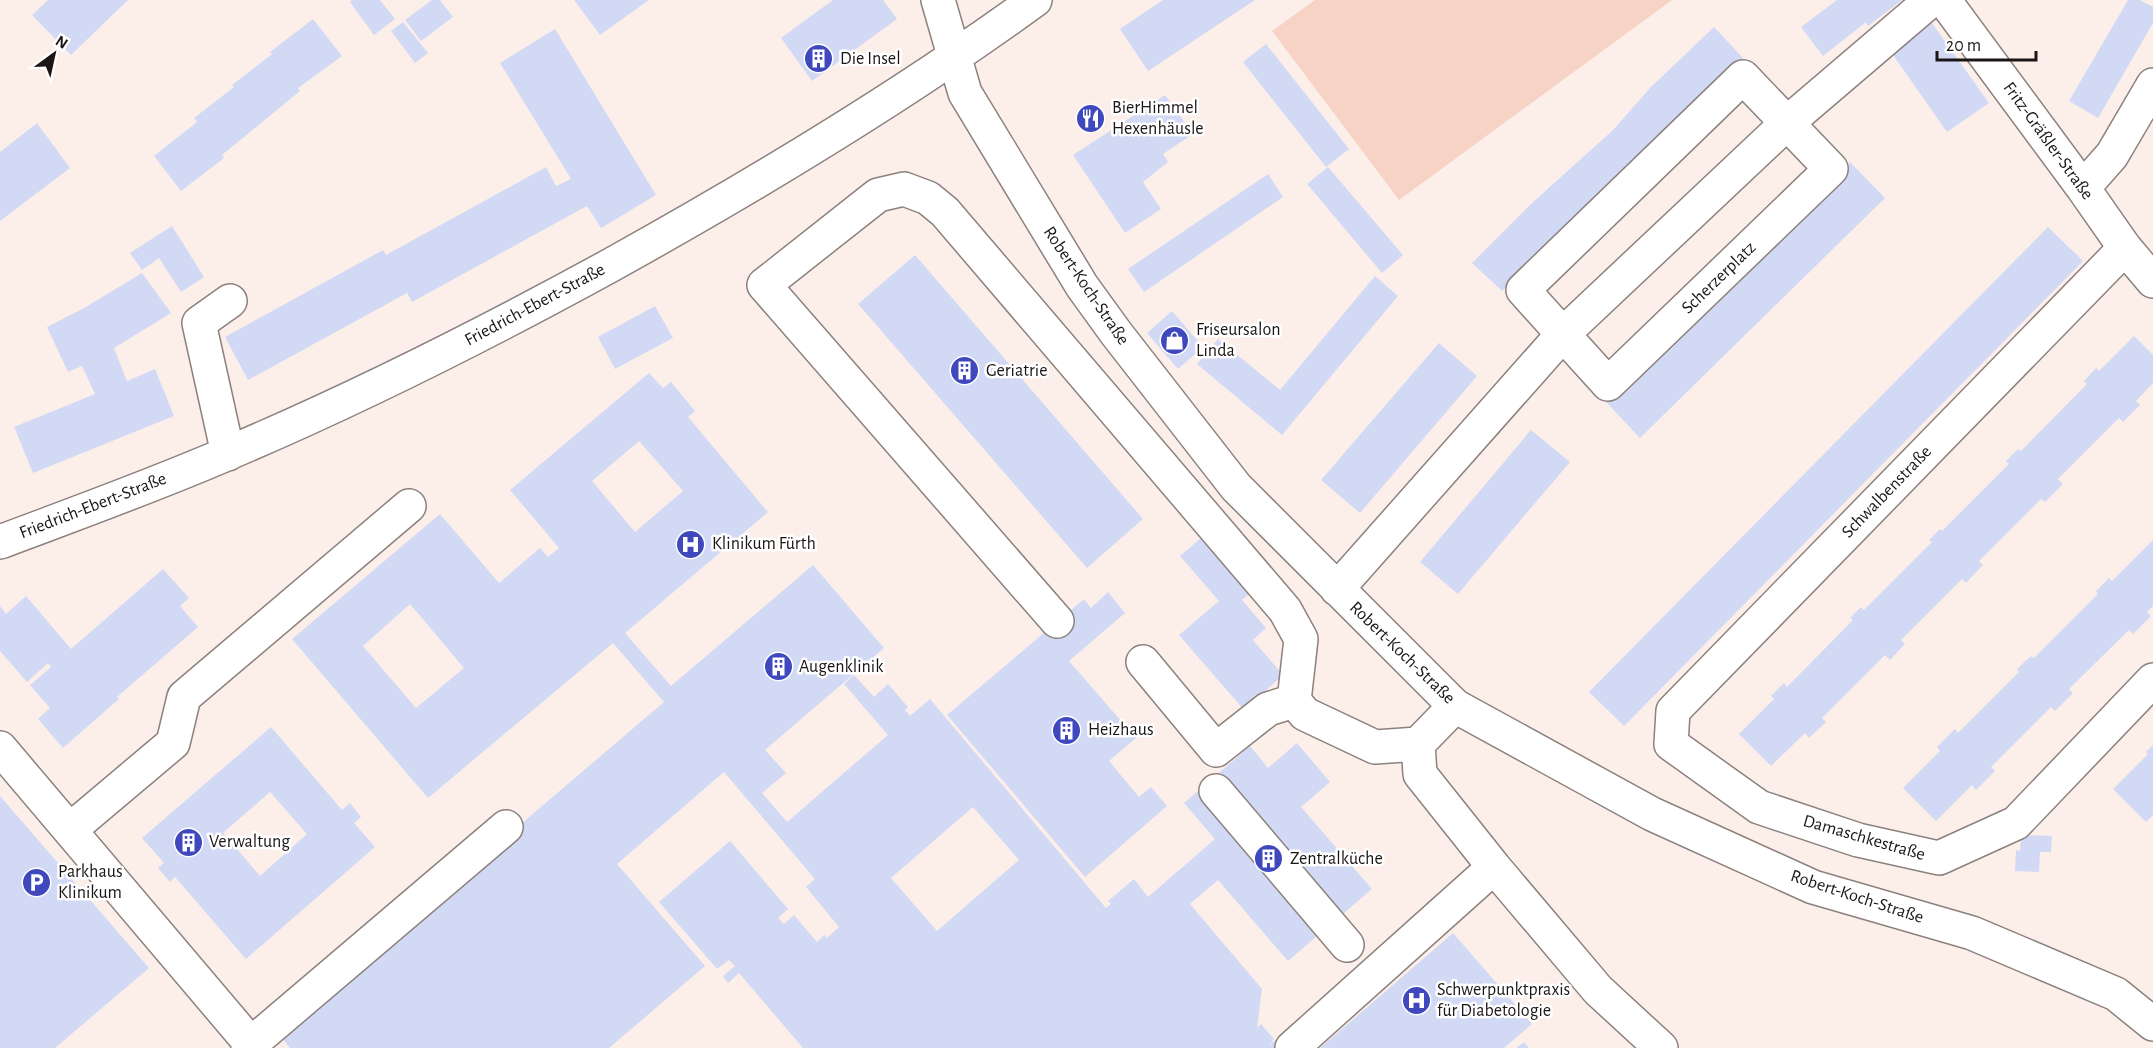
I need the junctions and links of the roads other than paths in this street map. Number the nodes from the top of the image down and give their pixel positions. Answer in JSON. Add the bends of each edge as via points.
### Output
{"nodes":[{"id":1,"x":938,"y":0,"type":"edge"},
{"id":2,"x":1035,"y":0,"type":"edge"},
{"id":3,"x":1931,"y":0,"type":"edge"},
{"id":4,"x":1944,"y":0,"type":"edge"},
{"id":5,"x":955,"y":57,"type":"junction"},
{"id":6,"x":2153,"y":85,"type":"edge"},
{"id":7,"x":1787,"y":123,"type":"junction"},
{"id":8,"x":2084,"y":188,"type":"junction"},
{"id":9,"x":2125,"y":248,"type":"junction"},
{"id":10,"x":2153,"y":281,"type":"edge"},
{"id":11,"x":230,"y":302,"type":"dead end"},
{"id":12,"x":1563,"y":334,"type":"junction"},
{"id":13,"x":228,"y":454,"type":"junction"},
{"id":14,"x":409,"y":506,"type":"dead end"},
{"id":15,"x":0,"y":542,"type":"edge"},
{"id":16,"x":1337,"y":589,"type":"junction"},
{"id":17,"x":1057,"y":621,"type":"dead end"},
{"id":18,"x":1143,"y":662,"type":"dead end"},
{"id":19,"x":2153,"y":680,"type":"edge"},
{"id":20,"x":1294,"y":701,"type":"junction"},
{"id":21,"x":1455,"y":706,"type":"junction"},
{"id":22,"x":1419,"y":744,"type":"junction"},
{"id":23,"x":1671,"y":744,"type":"joint"},
{"id":24,"x":0,"y":748,"type":"edge"},
{"id":25,"x":1216,"y":790,"type":"dead end"},
{"id":26,"x":506,"y":827,"type":"dead end"},
{"id":27,"x":71,"y":829,"type":"junction"},
{"id":28,"x":1494,"y":867,"type":"junction"},
{"id":29,"x":1338,"y":935,"type":"dead end"},
{"id":30,"x":2153,"y":1024,"type":"edge"},
{"id":31,"x":249,"y":1046,"type":"edge"},
{"id":32,"x":1292,"y":1048,"type":"edge"},
{"id":33,"x":1661,"y":1048,"type":"edge"}],
"edges":[{"from":1,"to":5,"type":"street","name":"Robert-Koch-Straße"},
{"from":2,"to":5,"type":"street","name":"Friedrich-Ebert-Straße"},
{"from":3,"to":7,"type":"street"},
{"from":4,"to":8,"type":"street","name":"Fritz-Gräßler-Straße"},
{"from":5,"to":13,"type":"street","name":"Friedrich-Ebert-Straße","via":[[772,173],[509,321]]},
{"from":5,"to":16,"type":"street","name":"Robert-Koch-Straße","via":[[965,93],[1082,286],[1236,487]]},
{"from":6,"to":8,"type":"street","via":[[2112,155]]},
{"from":7,"to":12,"type":"street"},
{"from":7,"to":12,"type":"street","name":"Scherzerplatz","via":[[1743,77],[1523,290]]},
{"from":7,"to":12,"type":"street","name":"Scherzerplatz","via":[[1832,169],[1608,384]]},
{"from":8,"to":9,"type":"street","name":"Fritz-Gräßler-Straße"},
{"from":9,"to":10,"type":"street","name":"Fritz-Gräßler-Straße"},
{"from":9,"to":23,"type":"street","name":"Schwalbenstraße","via":[[1673,711]]},
{"from":11,"to":13,"type":"street","via":[[199,323]]},
{"from":12,"to":16,"type":"street"},
{"from":13,"to":15,"type":"street","name":"Friedrich-Ebert-Straße"},
{"from":14,"to":27,"type":"street","via":[[184,697],[173,743]]},
{"from":16,"to":21,"type":"street","name":"Robert-Koch-Straße"},
{"from":17,"to":20,"type":"street","via":[[764,285],[878,195],[904,189],[928,198],[945,212],[1285,610],[1300,639]]},
{"from":18,"to":20,"type":"street","via":[[1216,750],[1268,708]]},
{"from":19,"to":23,"type":"street","name":"Damaschkestraße","via":[[2016,823],[1939,858],[1858,840],[1759,807]]},
{"from":20,"to":22,"type":"street","via":[[1305,714],[1375,747]]},
{"from":21,"to":22,"type":"street"},
{"from":21,"to":30,"type":"street","name":"Robert-Koch-Straße","via":[[1652,814],[1813,887],[1972,933],[2116,993]]},
{"from":22,"to":28,"type":"street","via":[[1420,774]]},
{"from":24,"to":27,"type":"street"},
{"from":25,"to":29,"type":"street"},
{"from":26,"to":31,"type":"street"},
{"from":27,"to":31,"type":"street"},
{"from":28,"to":32,"type":"street"},
{"from":28,"to":33,"type":"street","via":[[1598,990]]}]}
